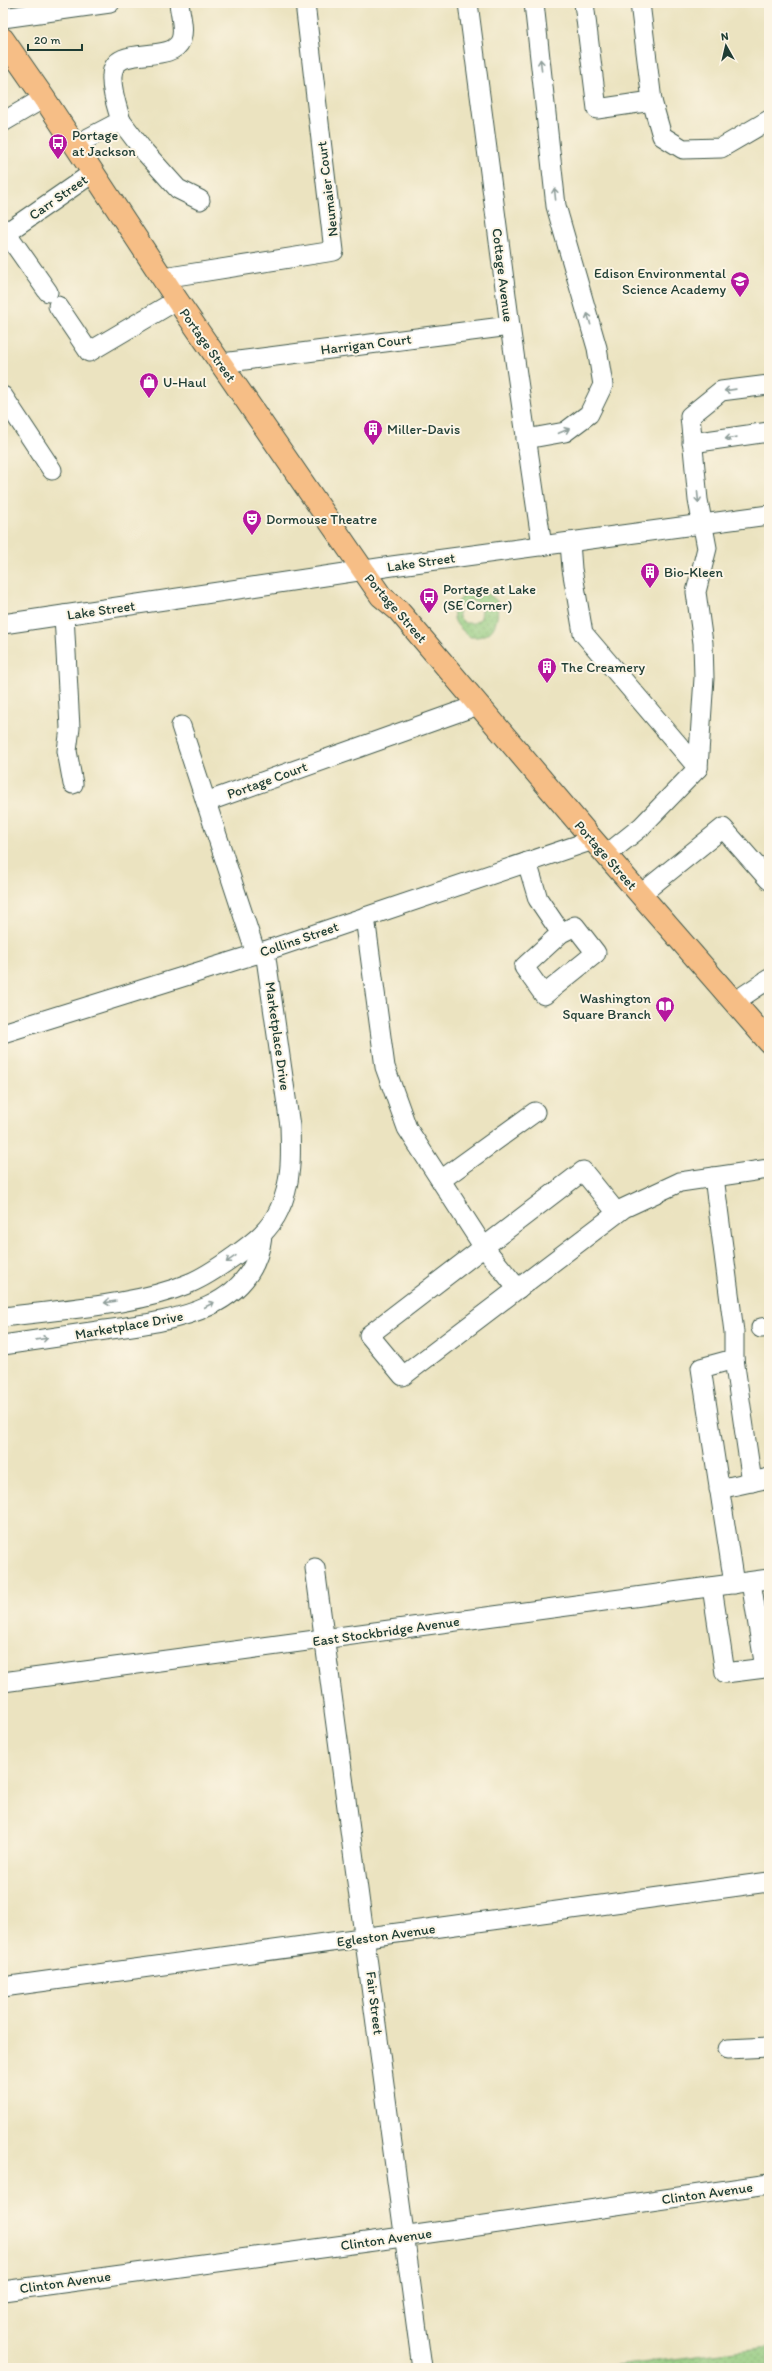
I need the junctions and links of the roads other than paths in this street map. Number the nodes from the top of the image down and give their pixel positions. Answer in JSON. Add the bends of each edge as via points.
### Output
{"nodes":[{"id":1,"x":110,"y":3,"type":"edge"},
{"id":2,"x":179,"y":3,"type":"edge"},
{"id":3,"x":305,"y":3,"type":"edge"},
{"id":4,"x":468,"y":3,"type":"edge"},
{"id":5,"x":534,"y":3,"type":"edge"},
{"id":6,"x":586,"y":3,"type":"edge"},
{"id":7,"x":640,"y":3,"type":"edge"},
{"id":8,"x":3,"y":18,"type":"edge"},
{"id":9,"x":3,"y":39,"type":"edge"},
{"id":10,"x":44,"y":98,"type":"junction"},
{"id":11,"x":652,"y":101,"type":"junction"},
{"id":12,"x":769,"y":120,"type":"edge"},
{"id":13,"x":121,"y":121,"type":"junction"},
{"id":14,"x":3,"y":122,"type":"edge"},
{"id":15,"x":75,"y":145,"type":"junction"},
{"id":16,"x":94,"y":172,"type":"junction"},
{"id":17,"x":200,"y":200,"type":"dead end"},
{"id":18,"x":4,"y":232,"type":"edge"},
{"id":19,"x":163,"y":278,"type":"junction"},
{"id":20,"x":177,"y":300,"type":"junction"},
{"id":21,"x":510,"y":326,"type":"junction"},
{"id":22,"x":222,"y":364,"type":"junction"},
{"id":23,"x":769,"y":385,"type":"edge"},
{"id":24,"x":3,"y":396,"type":"edge"},
{"id":25,"x":769,"y":432,"type":"edge"},
{"id":26,"x":526,"y":439,"type":"junction"},
{"id":27,"x":692,"y":443,"type":"junction"},
{"id":28,"x":52,"y":470,"type":"dead end"},
{"id":29,"x":769,"y":515,"type":"edge"},
{"id":30,"x":702,"y":524,"type":"junction"},
{"id":31,"x":570,"y":542,"type":"junction"},
{"id":32,"x":542,"y":546,"type":"junction"},
{"id":33,"x":363,"y":571,"type":"junction"},
{"id":34,"x":64,"y":615,"type":"junction"},
{"id":35,"x":3,"y":624,"type":"edge"},
{"id":36,"x":478,"y":705,"type":"junction"},
{"id":37,"x":181,"y":726,"type":"dead end"},
{"id":38,"x":698,"y":768,"type":"junction"},
{"id":39,"x":73,"y":784,"type":"dead end"},
{"id":40,"x":206,"y":802,"type":"junction"},
{"id":41,"x":600,"y":847,"type":"junction"},
{"id":42,"x":527,"y":862,"type":"junction"},
{"id":43,"x":769,"y":880,"type":"edge"},
{"id":44,"x":640,"y":894,"type":"junction"},
{"id":45,"x":365,"y":917,"type":"junction"},
{"id":46,"x":561,"y":933,"type":"dead end"},
{"id":47,"x":261,"y":952,"type":"junction"},
{"id":48,"x":769,"y":979,"type":"edge"},
{"id":49,"x":734,"y":1002,"type":"junction"},
{"id":50,"x":3,"y":1033,"type":"edge"},
{"id":51,"x":769,"y":1042,"type":"edge"},
{"id":52,"x":535,"y":1112,"type":"dead end"},
{"id":53,"x":769,"y":1169,"type":"edge"},
{"id":54,"x":714,"y":1177,"type":"junction"},
{"id":55,"x":441,"y":1180,"type":"junction"},
{"id":56,"x":621,"y":1210,"type":"junction"},
{"id":57,"x":262,"y":1236,"type":"junction"},
{"id":58,"x":483,"y":1246,"type":"junction"},
{"id":59,"x":518,"y":1288,"type":"junction"},
{"id":60,"x":3,"y":1317,"type":"edge"},
{"id":61,"x":3,"y":1345,"type":"edge"},
{"id":62,"x":734,"y":1359,"type":"junction"},
{"id":63,"x":760,"y":1480,"type":"edge"},
{"id":64,"x":719,"y":1489,"type":"junction"},
{"id":65,"x":315,"y":1568,"type":"dead end"},
{"id":66,"x":769,"y":1579,"type":"edge"},
{"id":67,"x":742,"y":1583,"type":"junction"},
{"id":68,"x":712,"y":1587,"type":"junction"},
{"id":69,"x":325,"y":1638,"type":"junction"},
{"id":70,"x":3,"y":1682,"type":"edge"},
{"id":71,"x":769,"y":1882,"type":"edge"},
{"id":72,"x":366,"y":1938,"type":"junction"},
{"id":73,"x":3,"y":1987,"type":"edge"},
{"id":74,"x":769,"y":2047,"type":"edge"},
{"id":75,"x":728,"y":2049,"type":"dead end"},
{"id":76,"x":769,"y":2184,"type":"edge"},
{"id":77,"x":405,"y":2236,"type":"junction"},
{"id":78,"x":3,"y":2290,"type":"edge"},
{"id":79,"x":422,"y":2368,"type":"edge"}],
"edges":[{"from":1,"to":8,"type":"street"},
{"from":2,"to":13,"type":"street","via":[[182,39],[176,48],[122,58],[115,66],[112,75]]},
{"from":3,"to":19,"type":"street","name":"Neumaier Court","via":[[334,251]]},
{"from":4,"to":21,"type":"street","name":"Cottage Avenue"},
{"from":26,"to":5,"type":"street","one_way":true,"via":[[565,432],[589,414],[603,385],[597,348],[556,206]]},
{"from":6,"to":11,"type":"street","via":[[597,109]]},
{"from":7,"to":11,"type":"street"},
{"from":9,"to":10,"type":"main road","name":"Portage Street"},
{"from":10,"to":14,"type":"street"},
{"from":10,"to":15,"type":"main road","name":"Portage Street"},
{"from":11,"to":12,"type":"street","via":[[662,136],[683,149],[721,148]]},
{"from":13,"to":15,"type":"street"},
{"from":13,"to":17,"type":"street","via":[[178,189]]},
{"from":15,"to":16,"type":"main road","name":"Portage Street"},
{"from":16,"to":18,"type":"street","name":"Carr Street"},
{"from":16,"to":19,"type":"main road","name":"Portage Street"},
{"from":18,"to":20,"type":"street","via":[[89,352]]},
{"from":19,"to":20,"type":"main road","name":"Portage Street"},
{"from":20,"to":22,"type":"main road","name":"Portage Street"},
{"from":21,"to":22,"type":"street","name":"Harrigan Court"},
{"from":21,"to":26,"type":"street","name":"Cottage Avenue"},
{"from":22,"to":33,"type":"main road","name":"Portage Street"},
{"from":23,"to":27,"type":"street","one_way":true,"via":[[721,391],[690,416]]},
{"from":24,"to":28,"type":"street"},
{"from":25,"to":27,"type":"street","one_way":true},
{"from":26,"to":32,"type":"street","name":"Cottage Avenue"},
{"from":27,"to":30,"type":"street","one_way":true},
{"from":29,"to":30,"type":"street","name":"Lake Street"},
{"from":30,"to":31,"type":"street","name":"Lake Street"},
{"from":30,"to":38,"type":"street","via":[[707,548],[696,592],[703,643],[704,678]]},
{"from":31,"to":32,"type":"street","name":"Lake Street"},
{"from":31,"to":38,"type":"street","via":[[583,633]]},
{"from":32,"to":33,"type":"street","name":"Lake Street"},
{"from":33,"to":34,"type":"street","name":"Lake Street"},
{"from":33,"to":36,"type":"main road","name":"Portage Street","via":[[381,596],[398,610]]},
{"from":34,"to":35,"type":"street","name":"Lake Street"},
{"from":34,"to":39,"type":"street","via":[[70,728],[67,751]]},
{"from":36,"to":40,"type":"street","name":"Portage Court"},
{"from":36,"to":41,"type":"main road","name":"Portage Street"},
{"from":37,"to":40,"type":"street"},
{"from":38,"to":41,"type":"street","via":[[641,827]]},
{"from":40,"to":47,"type":"street"},
{"from":41,"to":42,"type":"street","name":"Collins Street"},
{"from":41,"to":44,"type":"main road","name":"Portage Street"},
{"from":42,"to":45,"type":"street","name":"Collins Street"},
{"from":42,"to":46,"type":"street","via":[[538,899]]},
{"from":43,"to":44,"type":"street","via":[[723,828]]},
{"from":44,"to":49,"type":"main road","name":"Portage Street"},
{"from":45,"to":47,"type":"street","name":"Collins Street"},
{"from":45,"to":55,"type":"street","via":[[385,1067],[408,1128]]},
{"from":47,"to":50,"type":"street","name":"Collins Street"},
{"from":47,"to":57,"type":"street","name":"Marketplace Drive","via":[[290,1126],[291,1156],[280,1209]]},
{"from":48,"to":49,"type":"street"},
{"from":49,"to":51,"type":"main road","name":"Portage Street"},
{"from":52,"to":55,"type":"street"},
{"from":53,"to":54,"type":"street"},
{"from":54,"to":56,"type":"street","via":[[680,1182]]},
{"from":54,"to":62,"type":"street","via":[[734,1332]]},
{"from":55,"to":58,"type":"street"},
{"from":56,"to":58,"type":"street","via":[[583,1171]]},
{"from":56,"to":59,"type":"street"},
{"from":57,"to":60,"type":"street","name":"Marketplace Drive","one_way":true,"via":[[217,1268],[191,1283],[166,1292]]},
{"from":61,"to":57,"type":"street","name":"Marketplace Drive","one_way":true,"via":[[157,1322],[196,1312],[227,1295],[252,1270],[260,1255]]},
{"from":58,"to":59,"type":"street"},
{"from":58,"to":59,"type":"street","via":[[369,1335],[388,1359],[403,1376]]},
{"from":62,"to":63,"type":"street"},
{"from":62,"to":64,"type":"street","via":[[701,1368]]},
{"from":63,"to":64,"type":"street"},
{"from":64,"to":67,"type":"street"},
{"from":65,"to":69,"type":"street","name":"Fair Street"},
{"from":66,"to":67,"type":"street","name":"East Stockbridge Avenue"},
{"from":67,"to":68,"type":"street","name":"East Stockbridge Avenue"},
{"from":67,"to":68,"type":"street","via":[[764,1668],[725,1673]]},
{"from":68,"to":69,"type":"street","name":"East Stockbridge Avenue"},
{"from":69,"to":70,"type":"street","name":"East Stockbridge Avenue"},
{"from":69,"to":72,"type":"street","name":"Fair Street"},
{"from":71,"to":72,"type":"street","name":"Egleston Avenue"},
{"from":72,"to":73,"type":"street","name":"Egleston Avenue"},
{"from":72,"to":77,"type":"street","name":"Fair Street"},
{"from":74,"to":75,"type":"street"},
{"from":76,"to":77,"type":"street","name":"Clinton Avenue"},
{"from":77,"to":78,"type":"street","name":"Clinton Avenue"},
{"from":77,"to":79,"type":"street","name":"Fair Street"}]}
